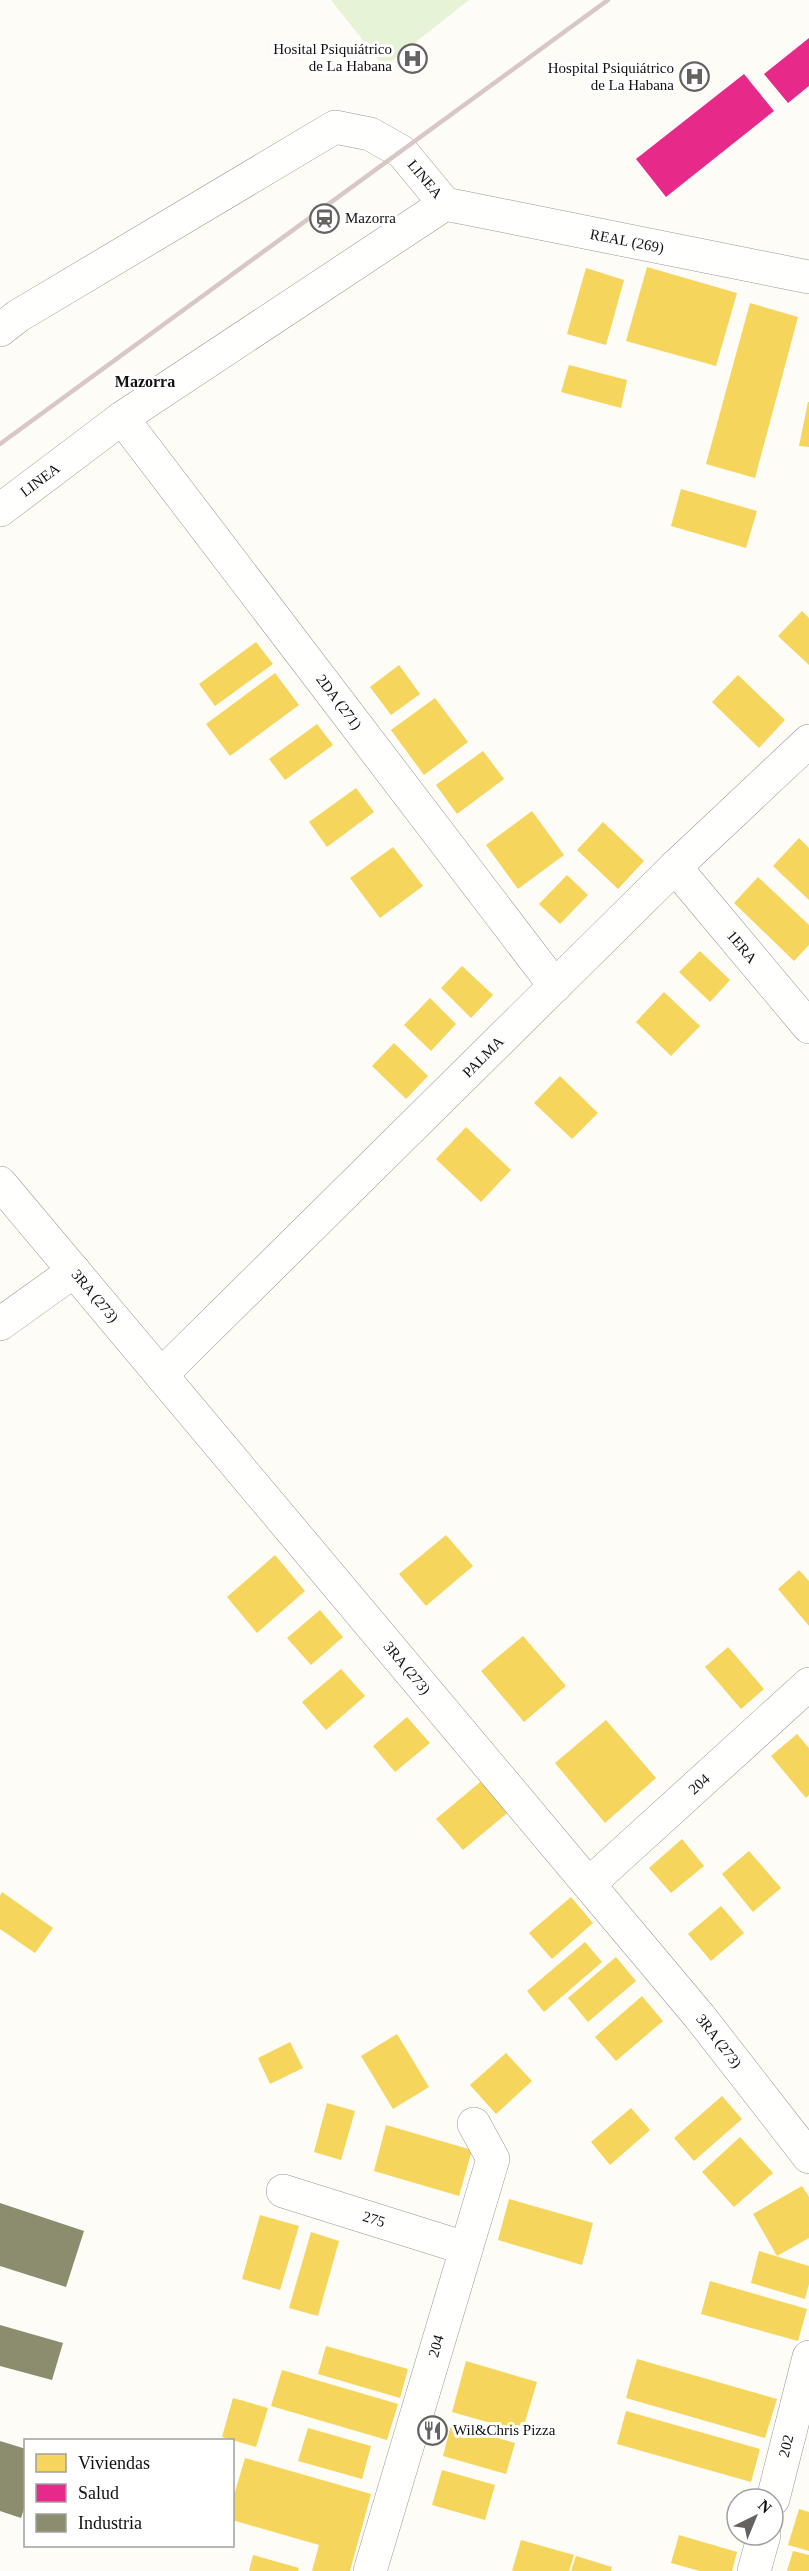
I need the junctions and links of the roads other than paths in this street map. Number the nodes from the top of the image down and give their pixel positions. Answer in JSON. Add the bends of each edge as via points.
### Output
{"nodes":[{"id":1,"x":445,"y":204,"type":"junction"},
{"id":2,"x":809,"y":278,"type":"edge"},
{"id":3,"x":0,"y":330,"type":"edge"},
{"id":4,"x":122,"y":418,"type":"junction"},
{"id":5,"x":0,"y":510,"type":"edge"},
{"id":6,"x":809,"y":741,"type":"edge"},
{"id":7,"x":675,"y":867,"type":"junction"},
{"id":8,"x":555,"y":986,"type":"junction"},
{"id":9,"x":809,"y":1027,"type":"edge"},
{"id":10,"x":0,"y":1183,"type":"edge"},
{"id":11,"x":74,"y":1271,"type":"junction"},
{"id":12,"x":0,"y":1324,"type":"edge"},
{"id":13,"x":161,"y":1375,"type":"junction"},
{"id":14,"x":809,"y":1684,"type":"edge"},
{"id":15,"x":590,"y":1884,"type":"junction"},
{"id":16,"x":474,"y":2124,"type":"dead end"},
{"id":17,"x":809,"y":2157,"type":"edge"},
{"id":18,"x":283,"y":2191,"type":"dead end"},
{"id":19,"x":465,"y":2248,"type":"junction"},
{"id":20,"x":809,"y":2357,"type":"edge"},
{"id":21,"x":776,"y":2487,"type":"edge"},
{"id":22,"x":761,"y":2547,"type":"edge"},
{"id":23,"x":370,"y":2571,"type":"edge"},
{"id":24,"x":754,"y":2571,"type":"edge"}],
"edges":[{"from":1,"to":2,"type":"street","name":"REAL (269)"},
{"from":1,"to":3,"type":"street","name":"LINEA","via":[[402,152],[370,134],[335,127]]},
{"from":1,"to":4,"type":"street","name":"LINEA"},
{"from":4,"to":5,"type":"street","name":"LINEA"},
{"from":4,"to":8,"type":"street","name":"2DA (271)"},
{"from":6,"to":7,"type":"street","name":"PALMA"},
{"from":7,"to":8,"type":"street","name":"PALMA"},
{"from":7,"to":9,"type":"street","name":"1ERA"},
{"from":8,"to":13,"type":"street","name":"PALMA"},
{"from":10,"to":11,"type":"street","name":"3RA (273)"},
{"from":11,"to":12,"type":"street"},
{"from":11,"to":13,"type":"street","name":"3RA (273)"},
{"from":13,"to":15,"type":"street","name":"3RA (273)"},
{"from":14,"to":15,"type":"street","name":"204"},
{"from":15,"to":17,"type":"street","name":"3RA (273)"},
{"from":16,"to":19,"type":"street","name":"204","via":[[493,2159]]},
{"from":18,"to":19,"type":"street","name":"275"},
{"from":19,"to":23,"type":"street","name":"204"},
{"from":20,"to":21,"type":"street","name":"202"},
{"from":22,"to":24,"type":"street"}]}
